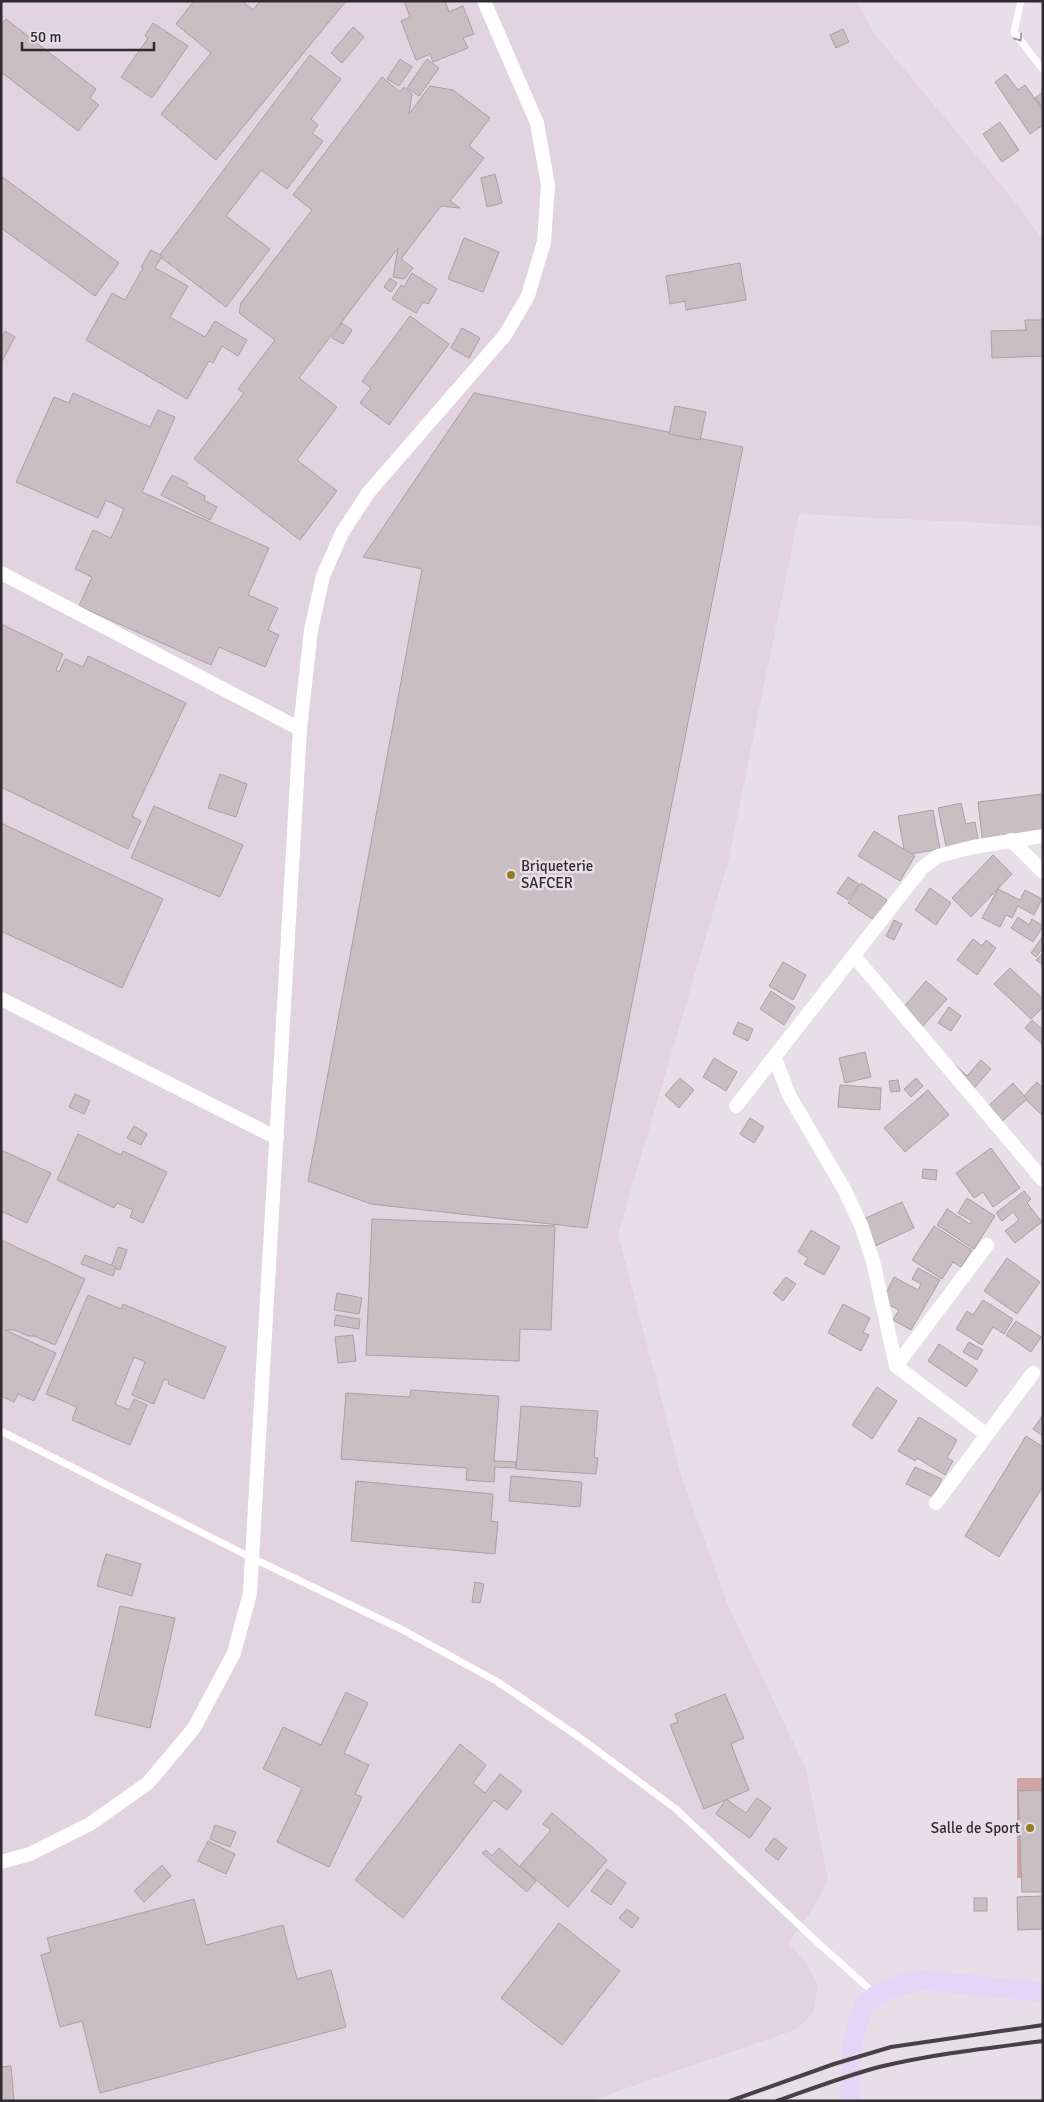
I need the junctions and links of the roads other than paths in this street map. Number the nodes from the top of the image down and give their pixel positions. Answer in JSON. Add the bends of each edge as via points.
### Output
{"nodes":[{"id":1,"x":484,"y":1,"type":"edge"},
{"id":2,"x":1021,"y":1,"type":"edge"},
{"id":3,"x":1043,"y":70,"type":"edge"},
{"id":4,"x":1,"y":573,"type":"edge"},
{"id":5,"x":300,"y":729,"type":"junction"},
{"id":6,"x":1043,"y":836,"type":"edge"},
{"id":7,"x":1011,"y":840,"type":"junction"},
{"id":8,"x":1043,"y":872,"type":"edge"},
{"id":9,"x":854,"y":956,"type":"junction"},
{"id":10,"x":1,"y":999,"type":"edge"},
{"id":11,"x":775,"y":1058,"type":"junction"},
{"id":12,"x":736,"y":1106,"type":"dead end"},
{"id":13,"x":277,"y":1138,"type":"junction"},
{"id":14,"x":1043,"y":1180,"type":"edge"},
{"id":15,"x":987,"y":1246,"type":"dead end"},
{"id":16,"x":896,"y":1366,"type":"junction"},
{"id":17,"x":1034,"y":1373,"type":"dead end"},
{"id":18,"x":1,"y":1431,"type":"edge"},
{"id":19,"x":987,"y":1435,"type":"junction"},
{"id":20,"x":936,"y":1503,"type":"dead end"},
{"id":21,"x":252,"y":1558,"type":"junction"},
{"id":22,"x":1,"y":1862,"type":"edge"},
{"id":23,"x":1043,"y":1992,"type":"edge"},
{"id":24,"x":876,"y":1994,"type":"junction"},
{"id":25,"x":850,"y":2101,"type":"edge"}],
"edges":[{"from":1,"to":5,"type":"street","via":[[537,123],[548,185],[544,242],[528,296],[506,335],[368,493],[342,533],[323,576],[311,630]]},
{"from":2,"to":3,"type":"lane","one_way":true,"via":[[1014,32]]},
{"from":4,"to":5,"type":"street"},
{"from":5,"to":13,"type":"street"},
{"from":6,"to":7,"type":"street"},
{"from":7,"to":8,"type":"street"},
{"from":7,"to":9,"type":"street","via":[[938,856],[922,868]]},
{"from":9,"to":11,"type":"street"},
{"from":9,"to":14,"type":"street"},
{"from":10,"to":13,"type":"street"},
{"from":11,"to":12,"type":"street"},
{"from":11,"to":16,"type":"street","via":[[789,1095],[844,1189],[861,1225],[873,1261]]},
{"from":13,"to":21,"type":"street"},
{"from":15,"to":16,"type":"street"},
{"from":16,"to":19,"type":"street"},
{"from":17,"to":19,"type":"street"},
{"from":18,"to":21,"type":"lane"},
{"from":19,"to":20,"type":"street"},
{"from":21,"to":22,"type":"street","via":[[250,1593],[234,1653],[194,1728],[148,1783],[90,1824],[30,1854]]},
{"from":21,"to":24,"type":"lane","via":[[401,1629],[498,1682],[579,1737],[676,1809]]},
{"from":23,"to":24,"type":"main road","via":[[921,1980]]},
{"from":24,"to":25,"type":"main road","via":[[864,2005],[852,2046]]}]}
